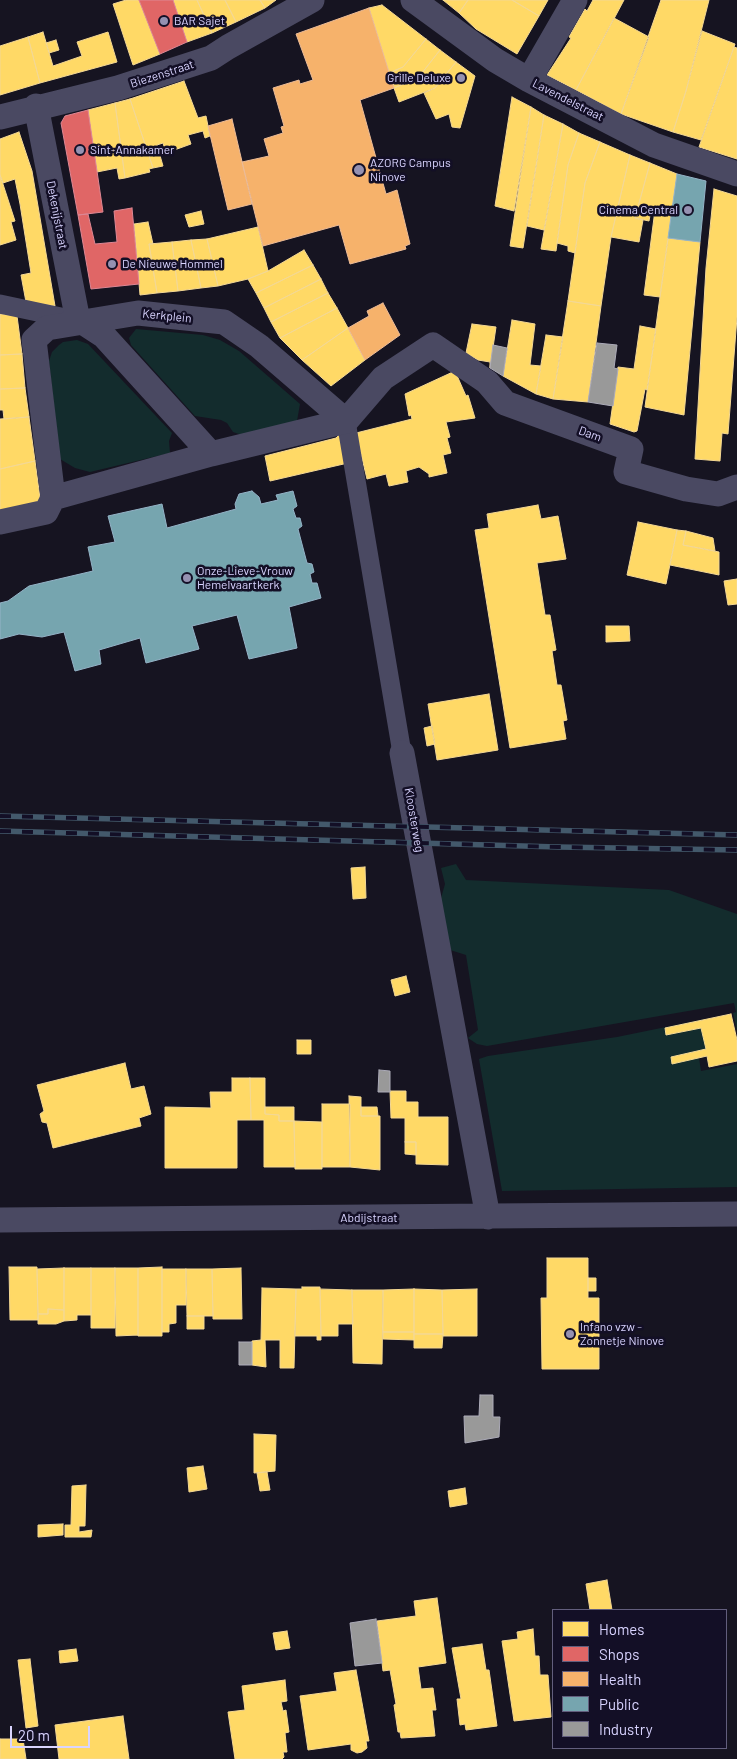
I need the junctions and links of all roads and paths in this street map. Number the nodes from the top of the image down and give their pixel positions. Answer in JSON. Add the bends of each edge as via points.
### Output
{"nodes":[{"id":1,"x":312,"y":0,"type":"edge"},
{"id":2,"x":413,"y":0,"type":"edge"},
{"id":3,"x":575,"y":0,"type":"edge"},
{"id":4,"x":528,"y":80,"type":"junction"},
{"id":5,"x":36,"y":106,"type":"junction"},
{"id":6,"x":0,"y":117,"type":"edge"},
{"id":7,"x":737,"y":174,"type":"edge"},
{"id":8,"x":0,"y":304,"type":"edge"},
{"id":9,"x":79,"y":321,"type":"junction"},
{"id":10,"x":346,"y":421,"type":"junction"},
{"id":11,"x":211,"y":454,"type":"junction"},
{"id":12,"x":737,"y":487,"type":"edge"},
{"id":13,"x":53,"y":498,"type":"junction"},
{"id":14,"x":0,"y":522,"type":"edge"},
{"id":15,"x":402,"y":752,"type":"joint"},
{"id":16,"x":737,"y":1214,"type":"edge"},
{"id":17,"x":488,"y":1217,"type":"junction"},
{"id":18,"x":0,"y":1220,"type":"edge"}],
"edges":[{"from":1,"to":5,"type":"street","name":"Biezenstraat","via":[[211,58],[118,88]]},
{"from":2,"to":4,"type":"street","name":"Lavendelstraat"},
{"from":3,"to":4,"type":"street"},
{"from":4,"to":7,"type":"street","name":"Lavendelstraat","via":[[654,145]]},
{"from":5,"to":6,"type":"street","name":"Biezenstraat"},
{"from":5,"to":9,"type":"street","name":"Dekenijstraat"},
{"from":8,"to":9,"type":"street"},
{"from":9,"to":10,"type":"street","name":"Kerkplein","via":[[138,312],[224,322],[259,346]]},
{"from":9,"to":11,"type":"street","via":[[104,336]]},
{"from":9,"to":13,"type":"street","name":"Kerkplein","via":[[46,328],[34,340]]},
{"from":10,"to":11,"type":"street"},
{"from":10,"to":12,"type":"street","name":"Dam","via":[[383,378],[433,345],[487,382],[505,403],[631,449],[626,472],[686,489],[718,494]]},
{"from":10,"to":15,"type":"street","name":"Kloosterweg"},
{"from":11,"to":13,"type":"street"},
{"from":13,"to":14,"type":"street","via":[[46,512]]},
{"from":15,"to":17,"type":"street","name":"Kloosterweg"},
{"from":16,"to":17,"type":"street","name":"Abdijstraat"},
{"from":17,"to":18,"type":"street","name":"Abdijstraat"}]}
